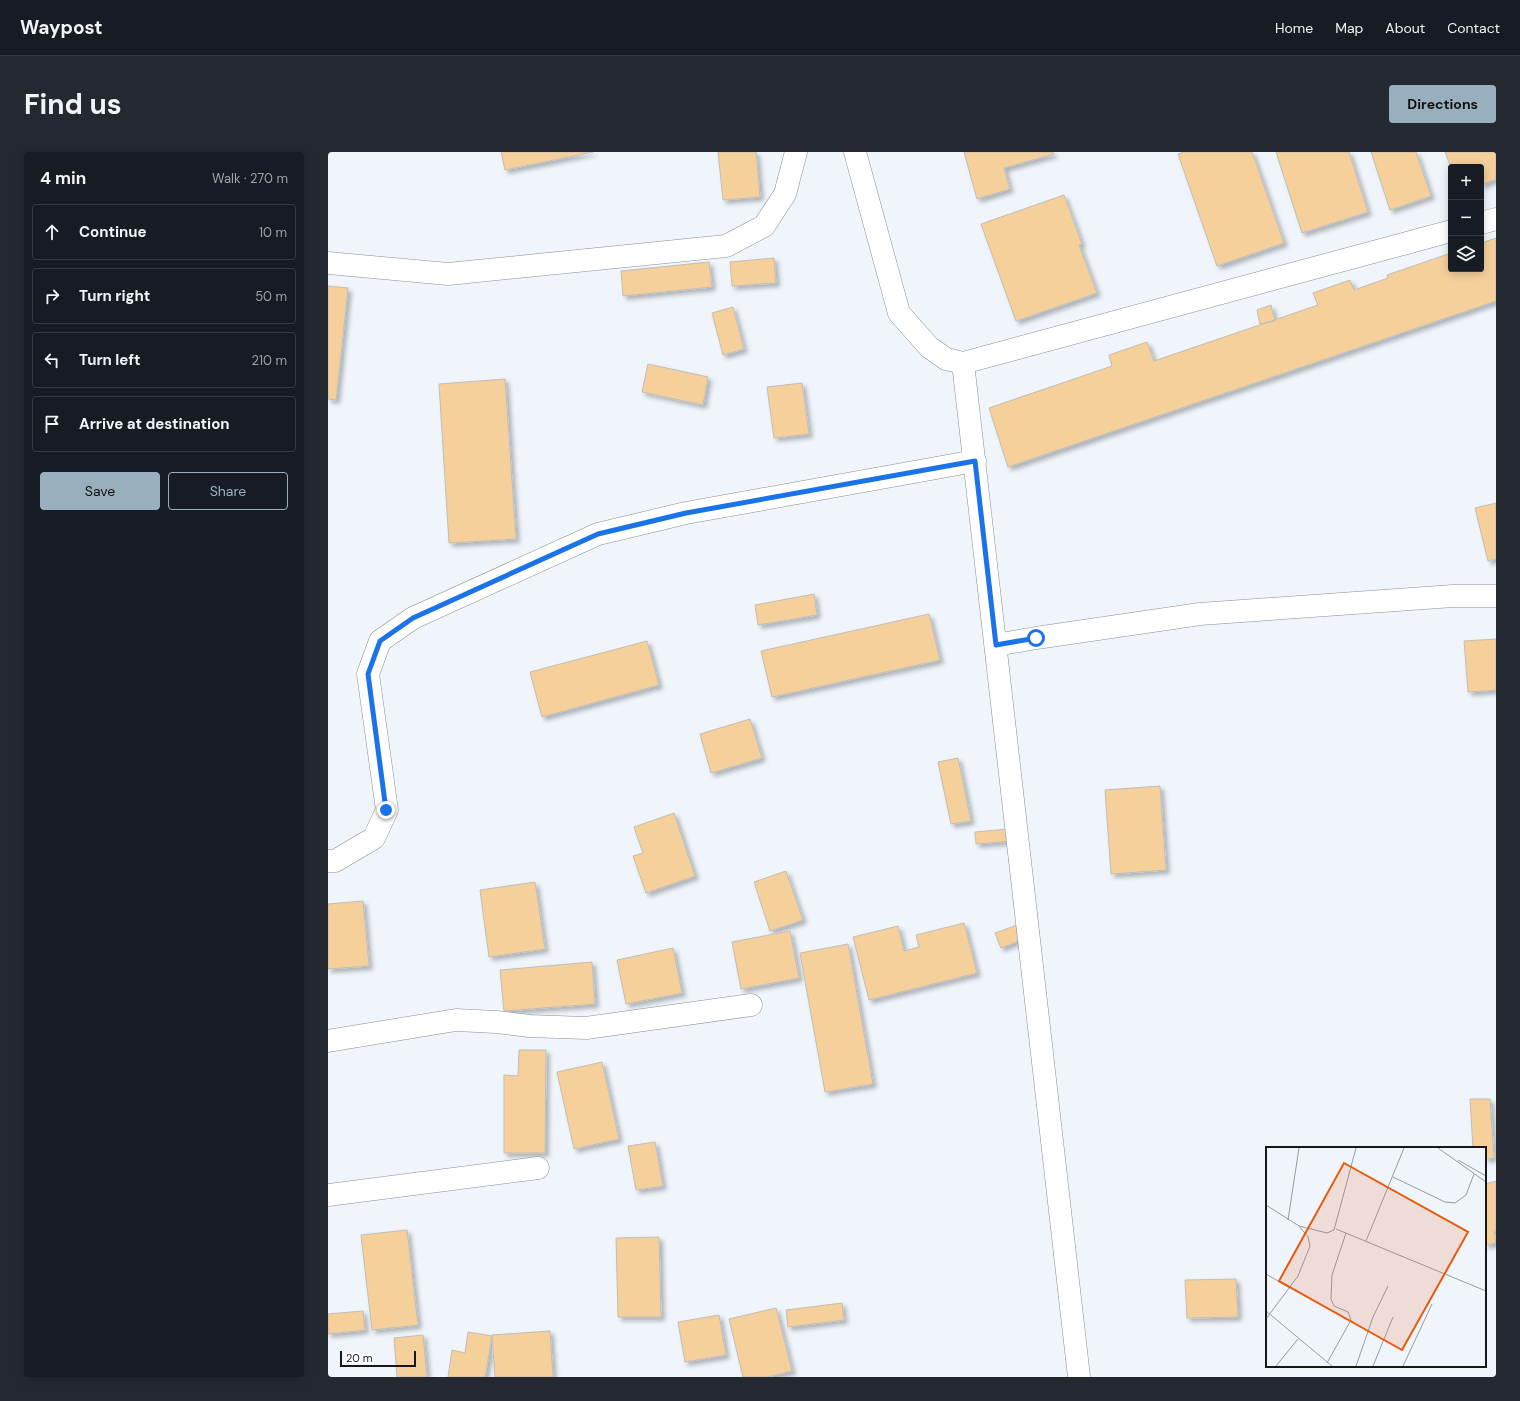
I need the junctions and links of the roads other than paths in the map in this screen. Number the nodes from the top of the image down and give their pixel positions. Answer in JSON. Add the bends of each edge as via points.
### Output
{"nodes":[{"id":1,"x":796,"y":152,"type":"edge"},
{"id":2,"x":855,"y":152,"type":"edge"},
{"id":3,"x":1496,"y":219,"type":"edge"},
{"id":4,"x":1484,"y":222,"type":"edge"},
{"id":5,"x":1448,"y":232,"type":"edge"},
{"id":6,"x":328,"y":263,"type":"edge"},
{"id":7,"x":963,"y":363,"type":"junction"},
{"id":8,"x":975,"y":461,"type":"junction"},
{"id":9,"x":1496,"y":596,"type":"edge"},
{"id":10,"x":996,"y":645,"type":"junction"},
{"id":11,"x":328,"y":861,"type":"edge"},
{"id":12,"x":751,"y":1005,"type":"dead end"},
{"id":13,"x":328,"y":1041,"type":"edge"},
{"id":14,"x":538,"y":1168,"type":"dead end"},
{"id":15,"x":328,"y":1195,"type":"edge"},
{"id":16,"x":1079,"y":1377,"type":"edge"}],
"edges":[{"from":1,"to":6,"type":"street","via":[[785,194],[764,226],[726,246],[448,274]]},
{"from":2,"to":7,"type":"street","via":[[899,313],[929,347],[946,359]]},
{"from":3,"to":4,"type":"street"},
{"from":5,"to":7,"type":"street"},
{"from":7,"to":8,"type":"street"},
{"from":8,"to":10,"type":"street"},
{"from":8,"to":11,"type":"street","via":[[686,513],[598,534],[413,618],[380,641],[368,674],[386,810],[374,838],[336,861]]},
{"from":9,"to":10,"type":"street","via":[[1453,596],[1200,614]]},
{"from":10,"to":16,"type":"street"},
{"from":12,"to":13,"type":"street","via":[[586,1028],[456,1020]]},
{"from":14,"to":15,"type":"street"}]}
